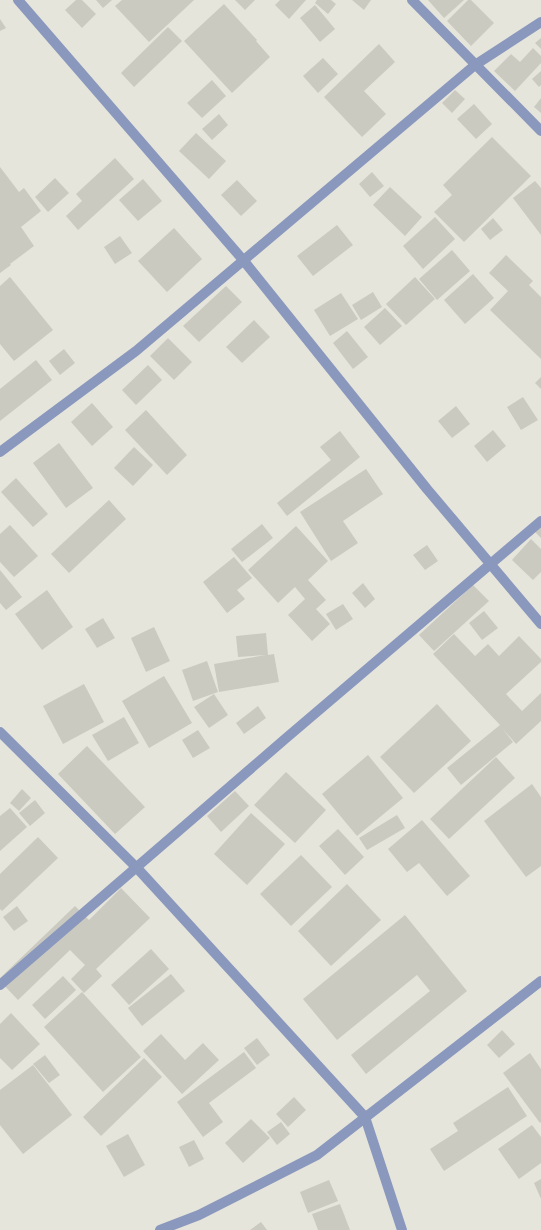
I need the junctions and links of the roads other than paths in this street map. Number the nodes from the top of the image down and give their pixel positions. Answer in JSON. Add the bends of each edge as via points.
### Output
{"nodes":[{"id":1,"x":18,"y":0,"type":"edge"},
{"id":2,"x":412,"y":0,"type":"edge"},
{"id":3,"x":541,"y":22,"type":"edge"},
{"id":4,"x":476,"y":65,"type":"junction"},
{"id":5,"x":541,"y":131,"type":"edge"},
{"id":6,"x":244,"y":261,"type":"junction"},
{"id":7,"x":0,"y":452,"type":"edge"},
{"id":8,"x":541,"y":521,"type":"edge"},
{"id":9,"x":491,"y":564,"type":"junction"},
{"id":10,"x":541,"y":624,"type":"edge"},
{"id":11,"x":0,"y":732,"type":"edge"},
{"id":12,"x":137,"y":868,"type":"junction"},
{"id":13,"x":541,"y":981,"type":"edge"},
{"id":14,"x":0,"y":985,"type":"edge"},
{"id":15,"x":365,"y":1117,"type":"junction"},
{"id":16,"x":160,"y":1230,"type":"edge"},
{"id":17,"x":402,"y":1230,"type":"edge"}],
"edges":[{"from":1,"to":6,"type":"street"},
{"from":2,"to":4,"type":"street"},
{"from":3,"to":4,"type":"street"},
{"from":4,"to":5,"type":"street"},
{"from":4,"to":6,"type":"street"},
{"from":6,"to":7,"type":"street","via":[[136,351]]},
{"from":6,"to":9,"type":"street","via":[[422,483]]},
{"from":8,"to":9,"type":"street"},
{"from":9,"to":10,"type":"street"},
{"from":9,"to":12,"type":"street"},
{"from":11,"to":12,"type":"street"},
{"from":12,"to":14,"type":"street"},
{"from":12,"to":15,"type":"street"},
{"from":13,"to":15,"type":"street"},
{"from":15,"to":16,"type":"street","via":[[317,1155],[199,1215]]},
{"from":15,"to":17,"type":"street"}]}
